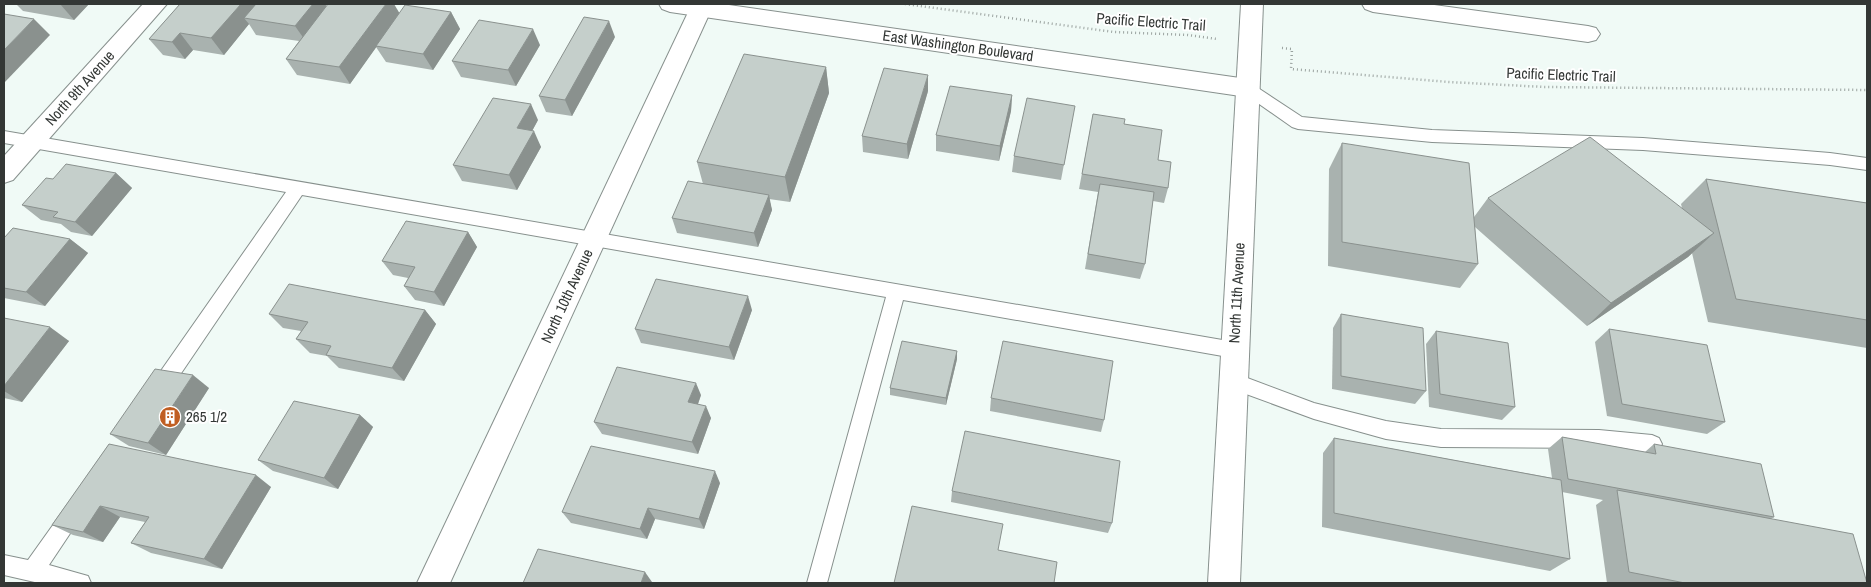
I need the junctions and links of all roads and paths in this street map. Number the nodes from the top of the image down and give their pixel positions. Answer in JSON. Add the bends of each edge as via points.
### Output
{"nodes":[{"id":1,"x":156,"y":4,"type":"edge"},
{"id":2,"x":670,"y":4,"type":"edge"},
{"id":3,"x":905,"y":4,"type":"edge"},
{"id":4,"x":1252,"y":4,"type":"edge"},
{"id":5,"x":1373,"y":4,"type":"edge"},
{"id":6,"x":701,"y":8,"type":"junction"},
{"id":7,"x":1588,"y":34,"type":"dead end"},
{"id":8,"x":1217,"y":39,"type":"dead end"},
{"id":9,"x":1277,"y":47,"type":"dead end"},
{"id":10,"x":1247,"y":88,"type":"junction"},
{"id":11,"x":1867,"y":90,"type":"edge"},
{"id":12,"x":4,"y":136,"type":"edge"},
{"id":13,"x":32,"y":142,"type":"junction"},
{"id":14,"x":1867,"y":164,"type":"edge"},
{"id":15,"x":4,"y":173,"type":"edge"},
{"id":16,"x":298,"y":188,"type":"junction"},
{"id":17,"x":594,"y":239,"type":"junction"},
{"id":18,"x":896,"y":292,"type":"junction"},
{"id":19,"x":1234,"y":350,"type":"junction"},
{"id":20,"x":1234,"y":381,"type":"junction"},
{"id":21,"x":145,"y":409,"type":"edge"},
{"id":22,"x":1652,"y":444,"type":"edge"},
{"id":23,"x":83,"y":498,"type":"edge"},
{"id":24,"x":4,"y":565,"type":"edge"},
{"id":25,"x":32,"y":572,"type":"junction"},
{"id":26,"x":81,"y":583,"type":"edge"},
{"id":27,"x":433,"y":583,"type":"edge"},
{"id":28,"x":817,"y":583,"type":"edge"},
{"id":29,"x":1224,"y":583,"type":"edge"}],
"edges":[{"from":1,"to":13,"type":"street","name":"North 9th Avenue"},
{"from":2,"to":6,"type":"street","name":"East Washington Boulevard"},
{"from":3,"to":8,"type":"path","name":"Pacific Electric Trail","via":[[1114,32]]},
{"from":4,"to":10,"type":"street","name":"North 11th Avenue"},
{"from":5,"to":7,"type":"street"},
{"from":6,"to":10,"type":"street","name":"East Washington Boulevard"},
{"from":6,"to":17,"type":"street","name":"North 10th Avenue"},
{"from":9,"to":11,"type":"path","name":"Pacific Electric Trail","via":[[1292,49],[1291,69],[1408,79],[1544,87]]},
{"from":10,"to":14,"type":"lane","via":[[1298,124],[1432,136],[1643,144]]},
{"from":10,"to":19,"type":"street","name":"North 11th Avenue"},
{"from":12,"to":13,"type":"lane"},
{"from":13,"to":15,"type":"street","name":"North 9th Avenue"},
{"from":13,"to":16,"type":"lane"},
{"from":16,"to":17,"type":"lane"},
{"from":16,"to":21,"type":"lane"},
{"from":17,"to":18,"type":"lane"},
{"from":17,"to":27,"type":"street","name":"North 10th Avenue"},
{"from":18,"to":19,"type":"lane"},
{"from":18,"to":28,"type":"lane"},
{"from":19,"to":20,"type":"street","name":"North 11th Avenue"},
{"from":20,"to":22,"type":"lane","via":[[1314,411],[1386,430],[1441,438],[1599,439]]},
{"from":20,"to":29,"type":"street","name":"North 11th Avenue"},
{"from":23,"to":25,"type":"lane"},
{"from":24,"to":25,"type":"lane"},
{"from":25,"to":26,"type":"lane"}]}
